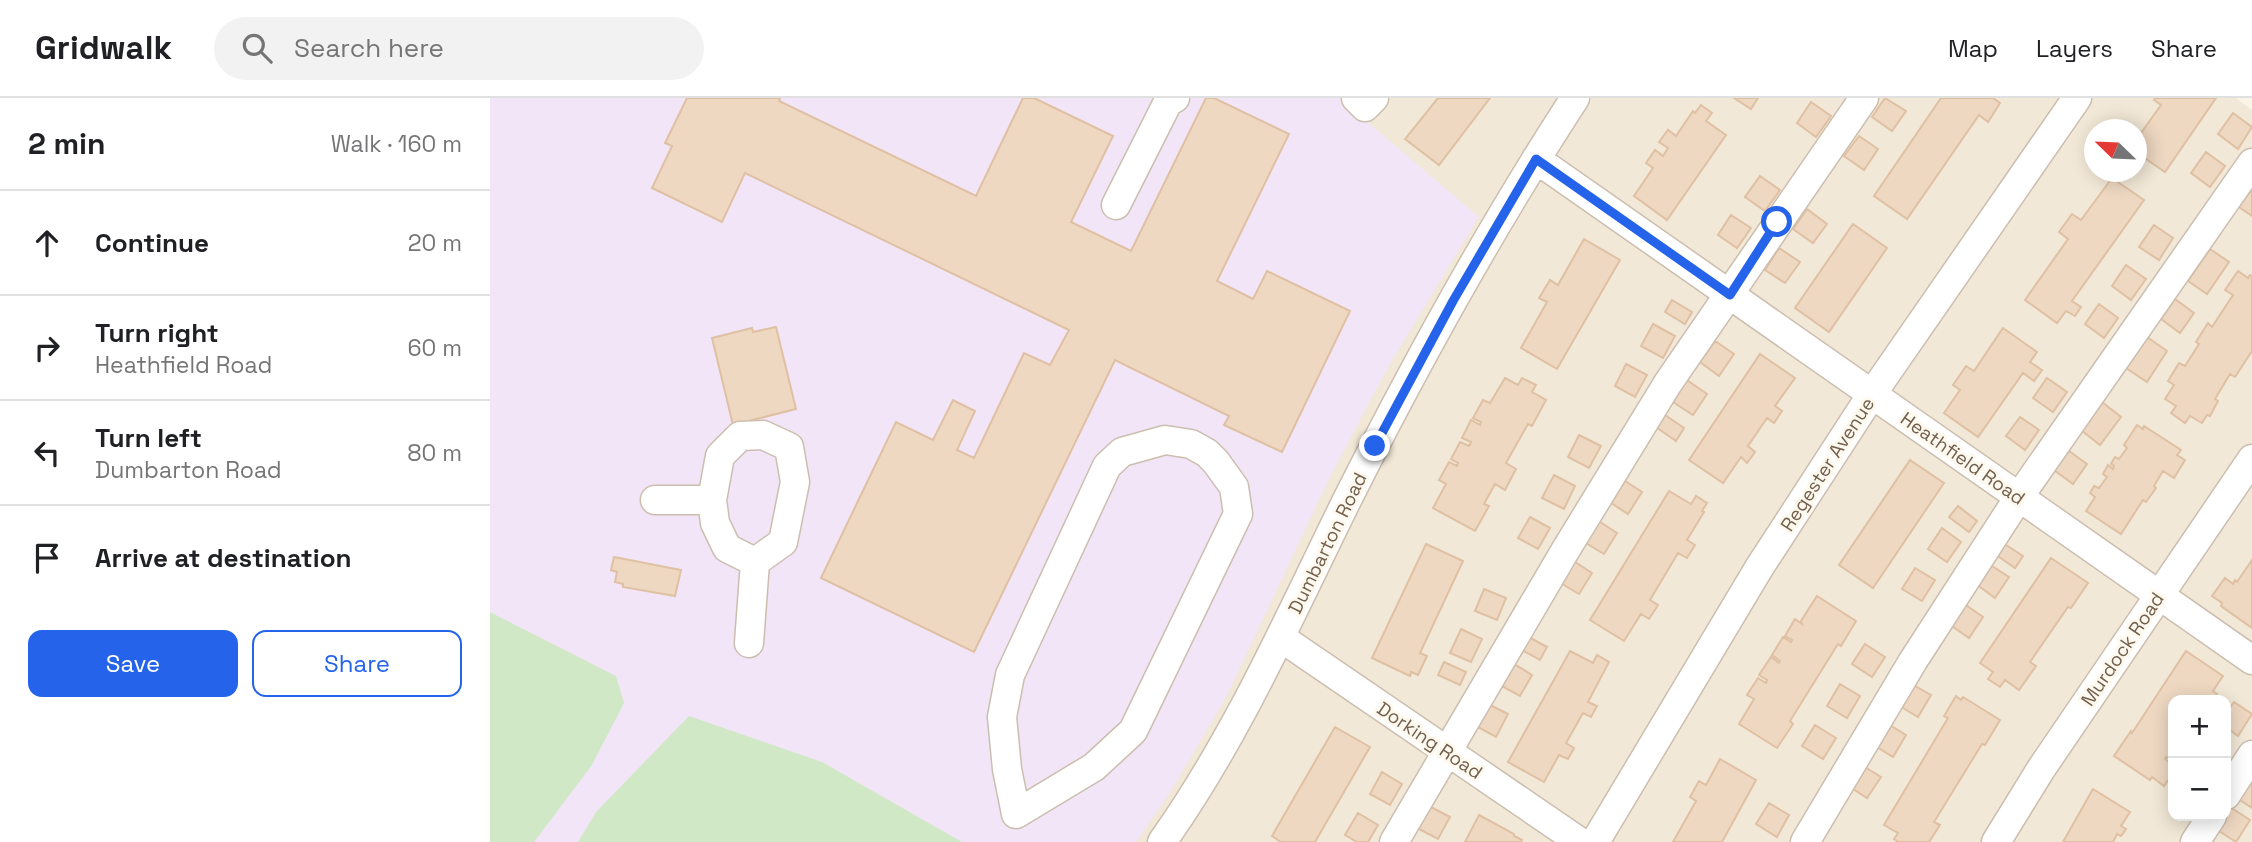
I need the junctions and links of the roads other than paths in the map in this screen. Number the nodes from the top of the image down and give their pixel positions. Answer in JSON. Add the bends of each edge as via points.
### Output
{"nodes":[{"id":1,"x":1356,"y":98,"type":"edge"},
{"id":2,"x":1374,"y":98,"type":"edge"},
{"id":3,"x":1574,"y":98,"type":"edge"},
{"id":4,"x":1864,"y":98,"type":"edge"},
{"id":5,"x":2077,"y":98,"type":"edge"},
{"id":6,"x":1168,"y":100,"type":"edge"},
{"id":7,"x":1536,"y":159,"type":"junction"},
{"id":8,"x":2252,"y":163,"type":"edge"},
{"id":9,"x":1116,"y":205,"type":"dead end"},
{"id":10,"x":1730,"y":295,"type":"junction"},
{"id":11,"x":1872,"y":394,"type":"junction"},
{"id":12,"x":2252,"y":459,"type":"edge"},
{"id":13,"x":2019,"y":497,"type":"junction"},
{"id":14,"x":655,"y":500,"type":"dead end"},
{"id":15,"x":712,"y":500,"type":"junction"},
{"id":16,"x":755,"y":562,"type":"junction"},
{"id":17,"x":2159,"y":595,"type":"junction"},
{"id":18,"x":1280,"y":637,"type":"junction"},
{"id":19,"x":749,"y":643,"type":"dead end"},
{"id":20,"x":2252,"y":660,"type":"edge"},
{"id":21,"x":1448,"y":752,"type":"junction"},
{"id":22,"x":2252,"y":755,"type":"edge"},
{"id":23,"x":2231,"y":787,"type":"edge"},
{"id":24,"x":1016,"y":814,"type":"joint"},
{"id":25,"x":2210,"y":821,"type":"edge"},
{"id":26,"x":1162,"y":842,"type":"edge"},
{"id":27,"x":1394,"y":842,"type":"edge"},
{"id":28,"x":1580,"y":842,"type":"edge"},
{"id":29,"x":1595,"y":842,"type":"edge"},
{"id":30,"x":1805,"y":842,"type":"edge"},
{"id":31,"x":1996,"y":842,"type":"edge"},
{"id":32,"x":2195,"y":842,"type":"edge"}],
"edges":[{"from":1,"to":2,"type":"street","via":[[1365,107]]},
{"from":3,"to":7,"type":"street","name":"Dumbarton Road"},
{"from":4,"to":10,"type":"street"},
{"from":5,"to":11,"type":"street","name":"Regester Avenue"},
{"from":6,"to":9,"type":"street"},
{"from":7,"to":10,"type":"street","name":"Heathfield Road"},
{"from":7,"to":18,"type":"street","name":"Dumbarton Road","via":[[1419,363]]},
{"from":8,"to":13,"type":"street"},
{"from":10,"to":11,"type":"street","name":"Heathfield Road"},
{"from":10,"to":21,"type":"street","via":[[1654,405]]},
{"from":11,"to":13,"type":"street","name":"Heathfield Road"},
{"from":11,"to":29,"type":"street","name":"Regester Avenue","via":[[1759,568]]},
{"from":12,"to":17,"type":"street","name":"Murdock Road"},
{"from":13,"to":17,"type":"street","name":"Heathfield Road"},
{"from":13,"to":30,"type":"street","via":[[1913,661]]},
{"from":14,"to":15,"type":"street"},
{"from":15,"to":16,"type":"street","via":[[715,523],[727,548]]},
{"from":15,"to":16,"type":"street","via":[[720,456],[740,436],[763,435],[789,447],[795,482],[783,542]]},
{"from":16,"to":19,"type":"street"},
{"from":17,"to":20,"type":"street","name":"Heathfield Road"},
{"from":17,"to":31,"type":"street","name":"Murdock Road"},
{"from":18,"to":21,"type":"street","name":"Dorking Road"},
{"from":18,"to":26,"type":"street","name":"Dumbarton Road","via":[[1225,745]]},
{"from":21,"to":27,"type":"street"},
{"from":21,"to":28,"type":"street","name":"Dorking Road"},
{"from":22,"to":23,"type":"street"},
{"from":24,"to":24,"type":"street","via":[[1094,766],[1133,732],[1238,514],[1234,487],[1216,462],[1191,444],[1152,443],[1122,452],[1107,466],[1010,675],[1002,717]]},
{"from":25,"to":32,"type":"street"}]}
